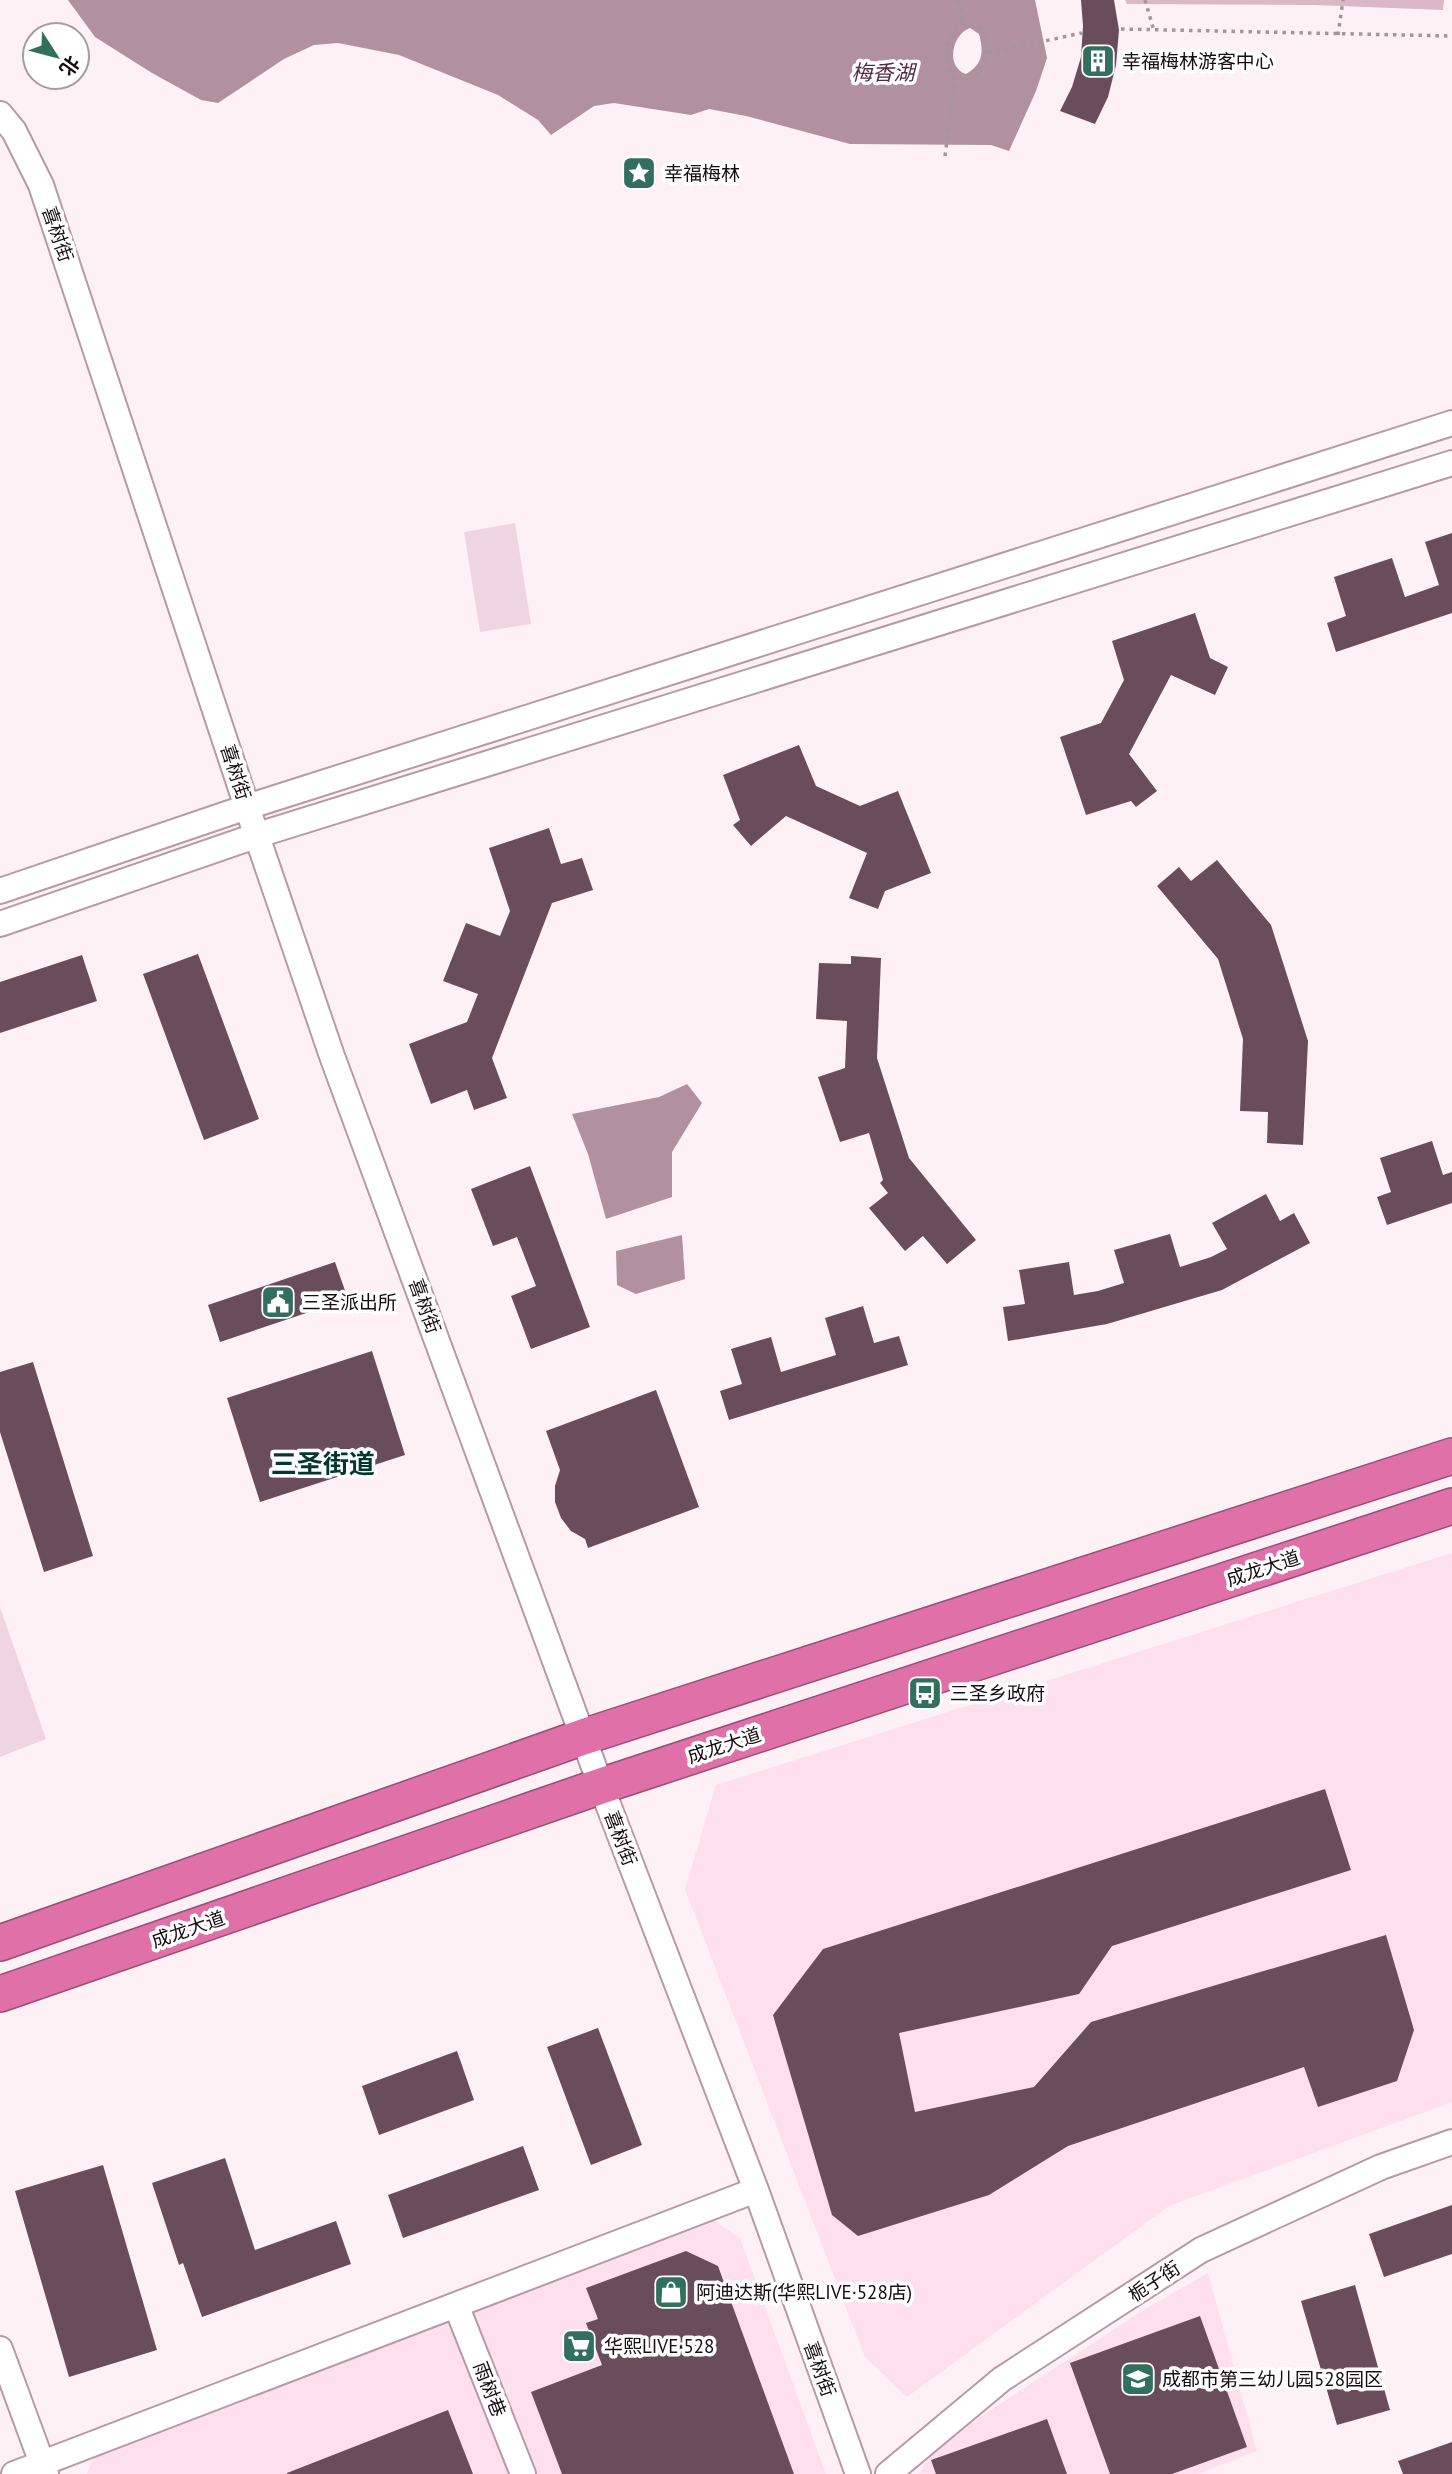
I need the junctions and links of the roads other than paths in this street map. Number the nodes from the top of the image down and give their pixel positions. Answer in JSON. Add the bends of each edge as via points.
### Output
{"nodes":[{"id":1,"x":7,"y":123,"type":"edge"},
{"id":2,"x":1452,"y":423,"type":"edge"},
{"id":3,"x":1452,"y":463,"type":"edge"},
{"id":4,"x":247,"y":807,"type":"junction"},
{"id":5,"x":258,"y":835,"type":"junction"},
{"id":6,"x":0,"y":891,"type":"edge"},
{"id":7,"x":0,"y":924,"type":"edge"},
{"id":8,"x":1452,"y":1456,"type":"edge"},
{"id":9,"x":1452,"y":1506,"type":"edge"},
{"id":10,"x":583,"y":1737,"type":"junction"},
{"id":11,"x":601,"y":1786,"type":"junction"},
{"id":12,"x":0,"y":1943,"type":"edge"},
{"id":13,"x":0,"y":1994,"type":"edge"},
{"id":14,"x":1452,"y":2142,"type":"edge"},
{"id":15,"x":756,"y":2190,"type":"junction"},
{"id":16,"x":456,"y":2305,"type":"junction"},
{"id":17,"x":0,"y":2349,"type":"edge"},
{"id":18,"x":44,"y":2469,"type":"edge"},
{"id":19,"x":14,"y":2474,"type":"edge"},
{"id":20,"x":523,"y":2474,"type":"edge"},
{"id":21,"x":858,"y":2474,"type":"edge"},
{"id":22,"x":888,"y":2474,"type":"edge"}],
"edges":[{"from":1,"to":4,"type":"street","name":"喜树街","via":[[41,185],[62,243]]},
{"from":2,"to":4,"type":"street"},
{"from":3,"to":5,"type":"street"},
{"from":4,"to":5,"type":"street","name":"喜树街"},
{"from":4,"to":6,"type":"street"},
{"from":5,"to":7,"type":"street"},
{"from":5,"to":10,"type":"street","name":"喜树街","via":[[332,1056]]},
{"from":8,"to":10,"type":"highway"},
{"from":9,"to":11,"type":"highway","name":"成龙大道"},
{"from":10,"to":11,"type":"street","name":"喜树街"},
{"from":10,"to":12,"type":"highway"},
{"from":11,"to":13,"type":"highway","name":"成龙大道"},
{"from":11,"to":15,"type":"street","name":"喜树街"},
{"from":14,"to":22,"type":"street","name":"栀子街","via":[[1381,2167],[1202,2250],[1002,2379]]},
{"from":15,"to":16,"type":"street"},
{"from":15,"to":21,"type":"street","name":"喜树街"},
{"from":16,"to":18,"type":"street"},
{"from":16,"to":20,"type":"street","name":"雨树巷"},
{"from":17,"to":18,"type":"street"},
{"from":18,"to":19,"type":"street"}]}
